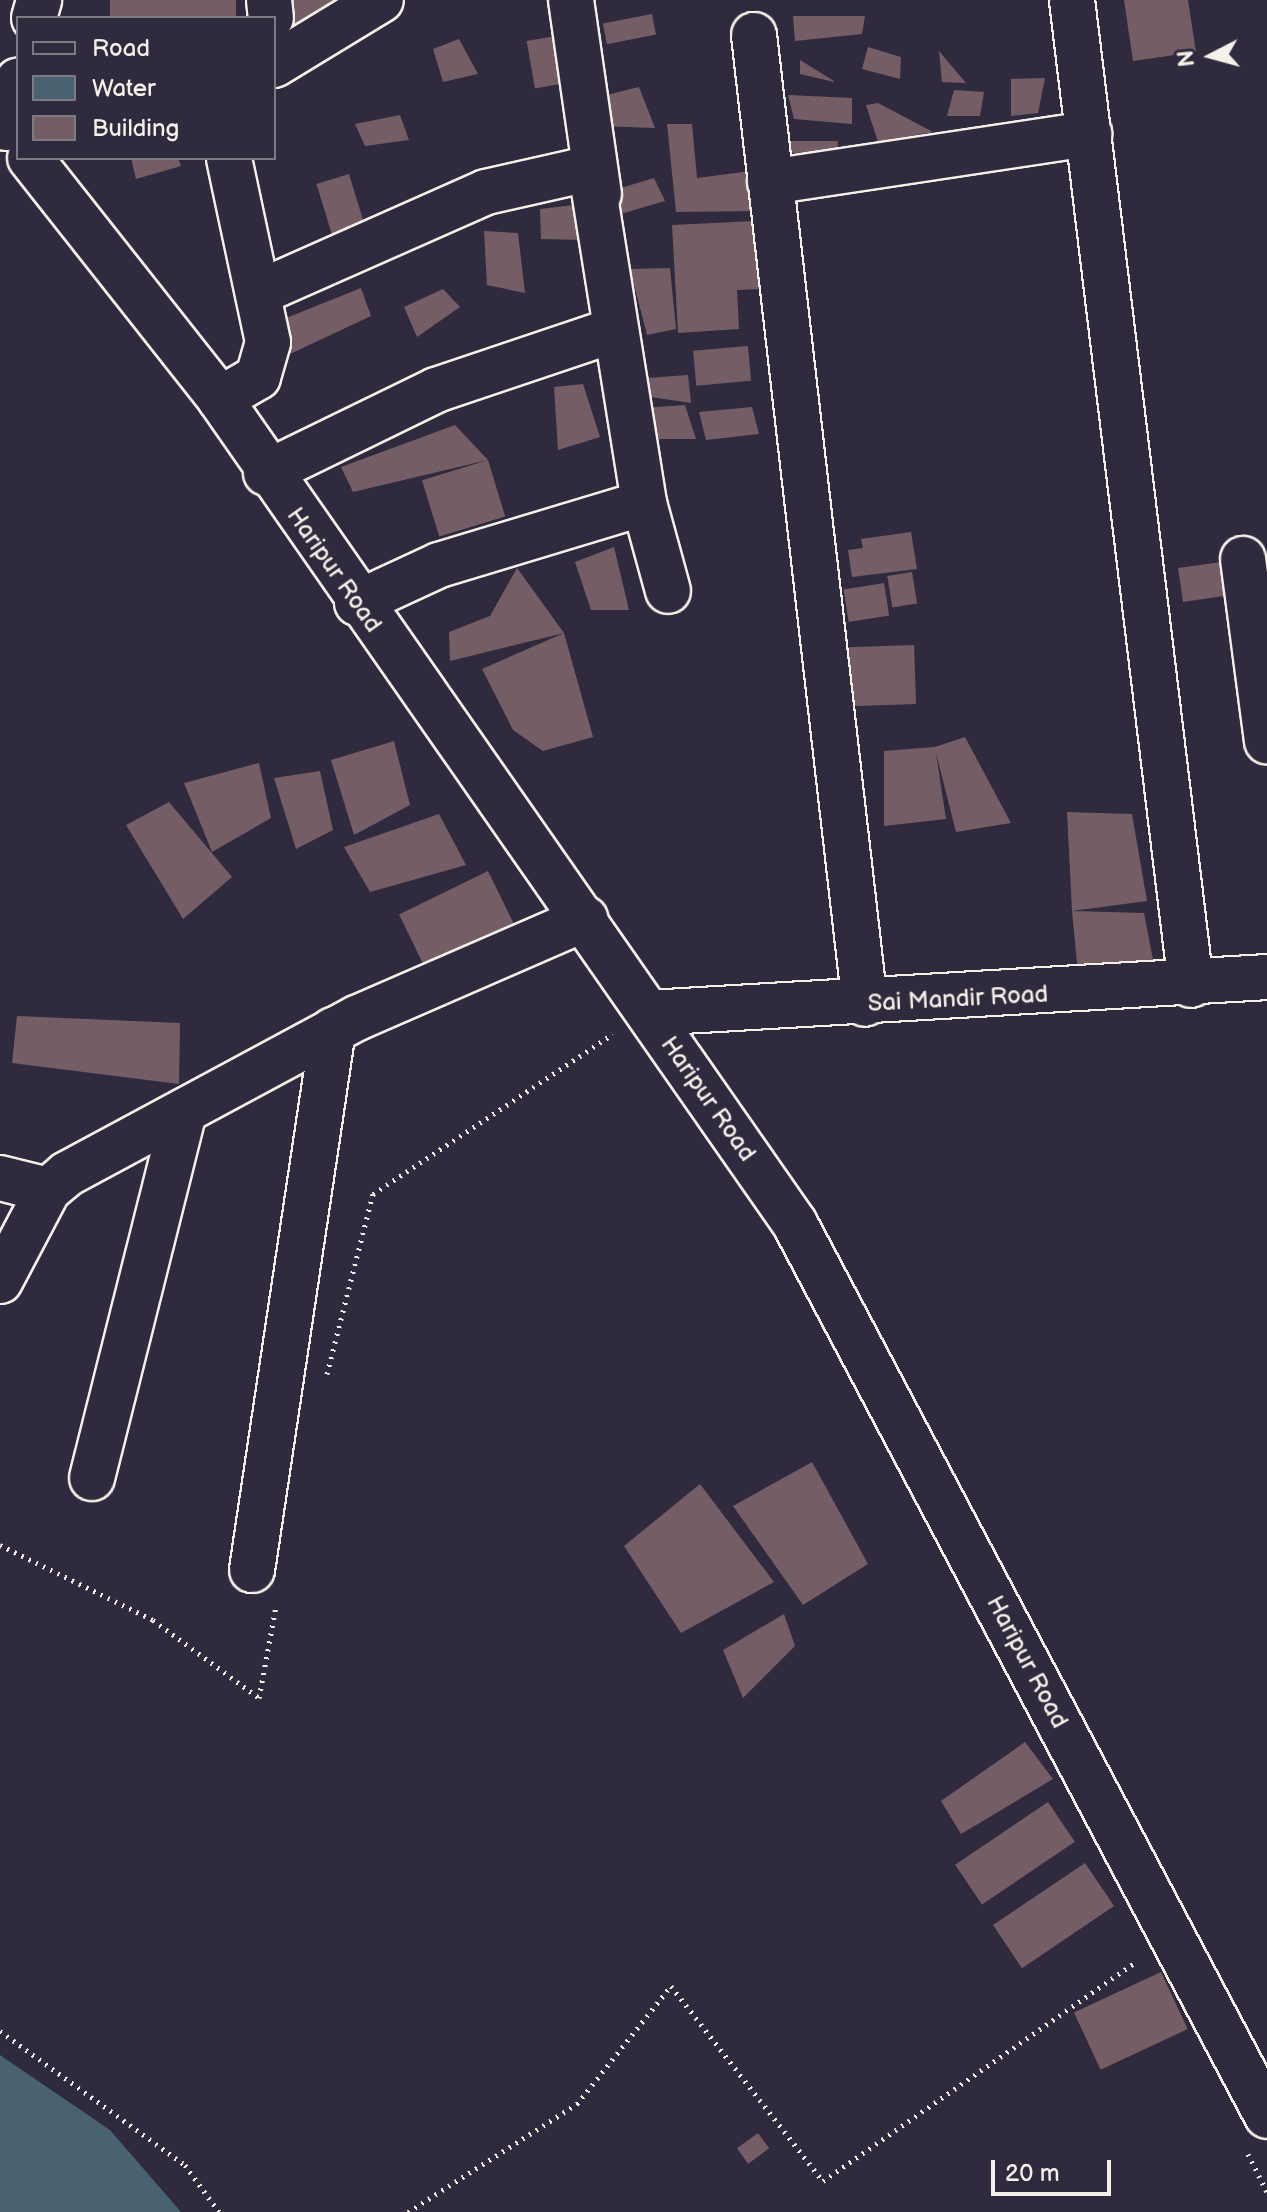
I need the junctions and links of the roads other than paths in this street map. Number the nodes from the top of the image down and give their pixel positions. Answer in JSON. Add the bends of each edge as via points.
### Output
{"nodes":[{"id":1,"x":381,"y":0,"type":"edge"},
{"id":2,"x":571,"y":0,"type":"edge"},
{"id":3,"x":1072,"y":0,"type":"edge"},
{"id":4,"x":754,"y":35,"type":"dead end"},
{"id":5,"x":276,"y":54,"type":"edge"},
{"id":6,"x":16,"y":104,"type":"edge"},
{"id":7,"x":1089,"y":134,"type":"junction"},
{"id":8,"x":13,"y":138,"type":"edge"},
{"id":9,"x":30,"y":160,"type":"edge"},
{"id":10,"x":229,"y":160,"type":"edge"},
{"id":11,"x":770,"y":182,"type":"junction"},
{"id":12,"x":599,"y":194,"type":"junction"},
{"id":13,"x":258,"y":293,"type":"junction"},
{"id":14,"x":614,"y":330,"type":"junction"},
{"id":15,"x":220,"y":399,"type":"junction"},
{"id":16,"x":266,"y":473,"type":"junction"},
{"id":17,"x":644,"y":503,"type":"junction"},
{"id":18,"x":1243,"y":559,"type":"dead end"},
{"id":19,"x":668,"y":591,"type":"dead end"},
{"id":20,"x":357,"y":603,"type":"junction"},
{"id":21,"x":1267,"y":741,"type":"edge"},
{"id":22,"x":585,"y":919,"type":"junction"},
{"id":23,"x":1267,"y":977,"type":"edge"},
{"id":24,"x":1191,"y":985,"type":"junction"},
{"id":25,"x":865,"y":1004,"type":"junction"},
{"id":26,"x":649,"y":1013,"type":"junction"},
{"id":27,"x":333,"y":1030,"type":"junction"},
{"id":28,"x":184,"y":1111,"type":"junction"},
{"id":29,"x":0,"y":1178,"type":"edge"},
{"id":30,"x":48,"y":1190,"type":"junction"},
{"id":31,"x":0,"y":1281,"type":"edge"},
{"id":32,"x":92,"y":1478,"type":"dead end"},
{"id":33,"x":252,"y":1570,"type":"dead end"},
{"id":34,"x":1261,"y":2120,"type":"edge"}],
"edges":[{"from":1,"to":5,"type":"street"},
{"from":2,"to":12,"type":"street"},
{"from":3,"to":7,"type":"street"},
{"from":4,"to":11,"type":"street"},
{"from":6,"to":8,"type":"street"},
{"from":7,"to":11,"type":"street"},
{"from":7,"to":24,"type":"street"},
{"from":9,"to":15,"type":"street","name":"Haripur Road"},
{"from":10,"to":13,"type":"street"},
{"from":11,"to":25,"type":"street"},
{"from":12,"to":13,"type":"street","via":[[592,178],[575,172],[486,192]]},
{"from":12,"to":14,"type":"street"},
{"from":13,"to":15,"type":"street","via":[[265,362],[258,377]]},
{"from":14,"to":16,"type":"street","via":[[436,390]]},
{"from":14,"to":17,"type":"street"},
{"from":15,"to":16,"type":"street","name":"Haripur Road"},
{"from":16,"to":20,"type":"street","name":"Haripur Road"},
{"from":17,"to":19,"type":"street"},
{"from":17,"to":20,"type":"street","via":[[439,565]]},
{"from":18,"to":21,"type":"street"},
{"from":20,"to":22,"type":"street","name":"Haripur Road"},
{"from":22,"to":26,"type":"street","name":"Haripur Road"},
{"from":22,"to":27,"type":"street"},
{"from":23,"to":24,"type":"street","name":"Sai Mandir Road"},
{"from":24,"to":25,"type":"street","name":"Sai Mandir Road"},
{"from":25,"to":26,"type":"street","name":"Sai Mandir Road"},
{"from":26,"to":34,"type":"street","name":"Haripur Road","via":[[795,1224]]},
{"from":27,"to":28,"type":"street"},
{"from":27,"to":33,"type":"street"},
{"from":28,"to":30,"type":"street"},
{"from":28,"to":32,"type":"street"},
{"from":29,"to":30,"type":"street"},
{"from":30,"to":31,"type":"street"}]}
